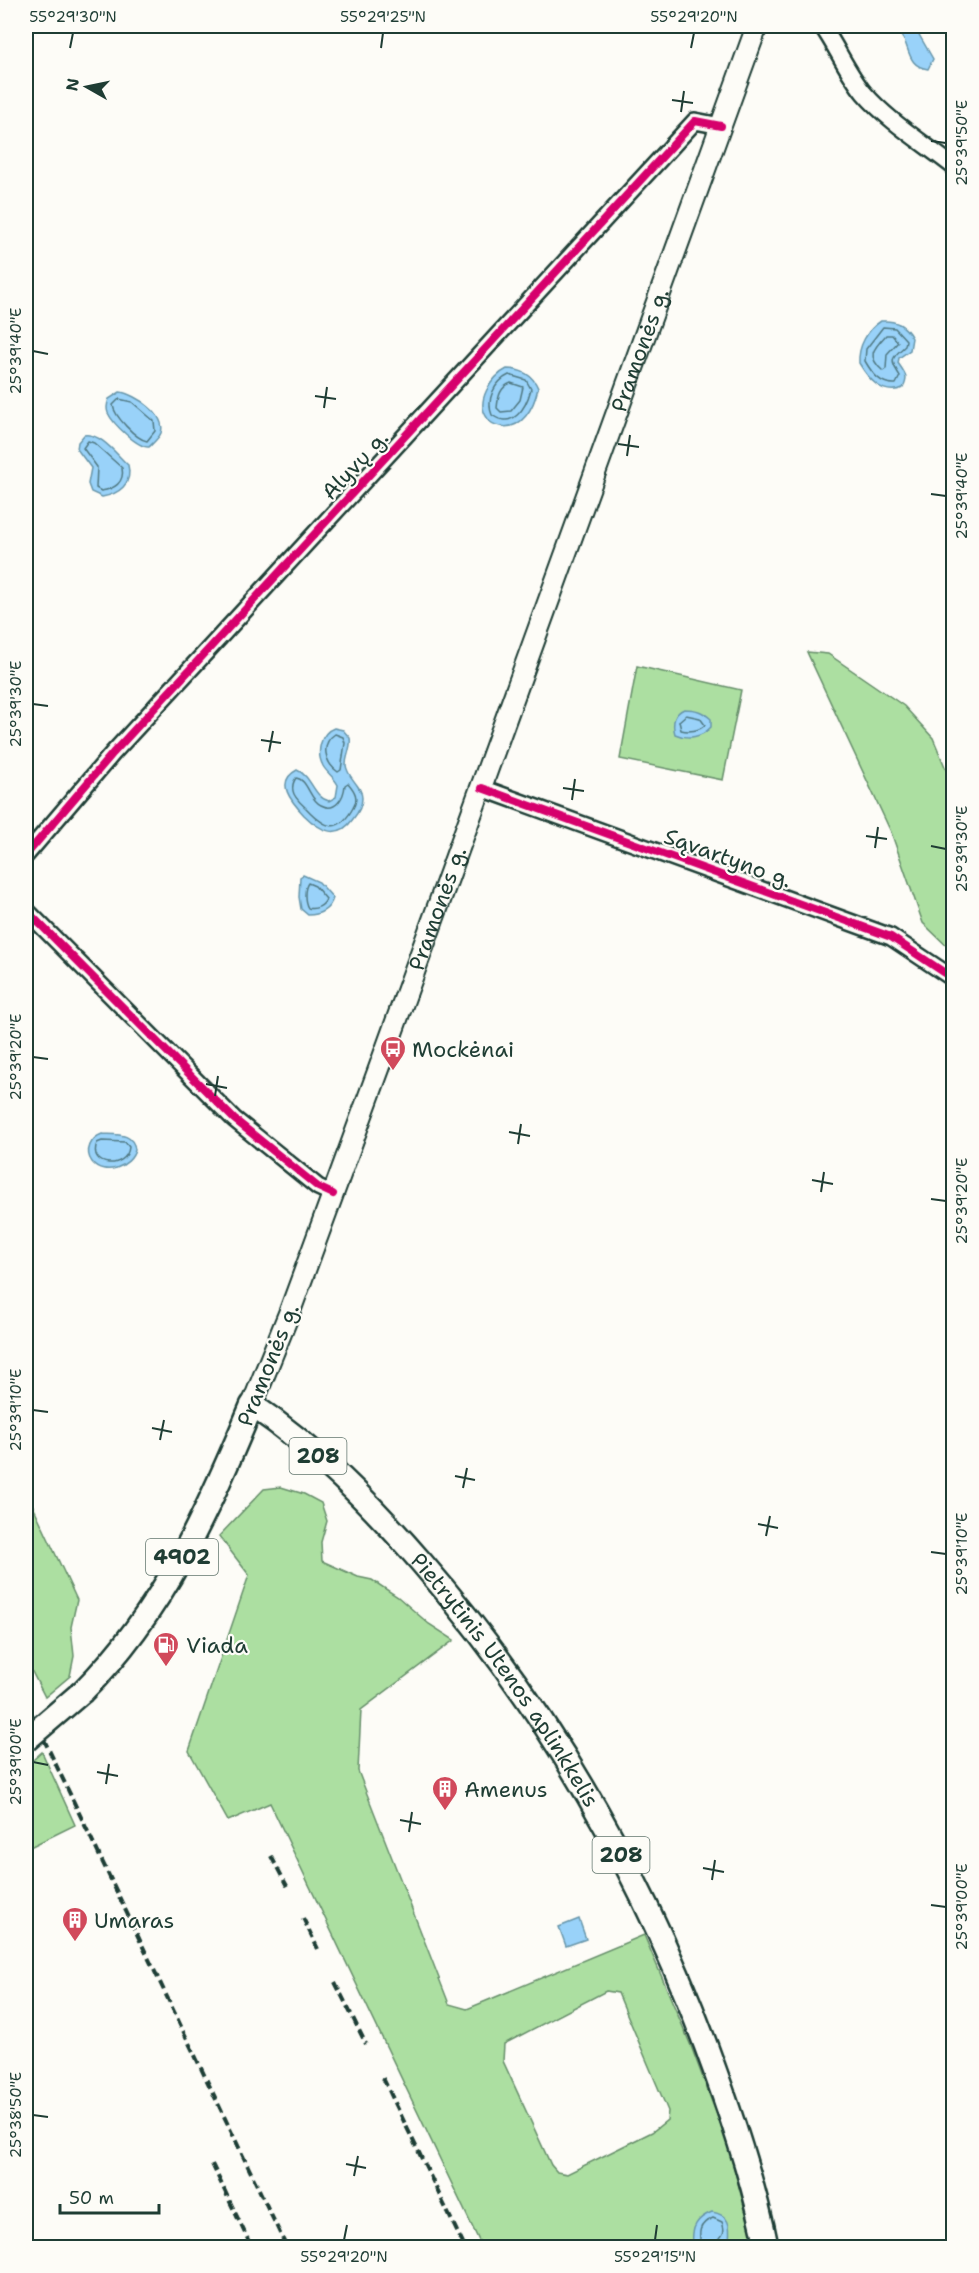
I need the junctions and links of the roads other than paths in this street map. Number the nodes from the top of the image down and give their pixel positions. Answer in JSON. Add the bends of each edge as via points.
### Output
{"nodes":[{"id":1,"x":757,"y":26,"type":"edge"},
{"id":2,"x":822,"y":26,"type":"edge"},
{"id":3,"x":721,"y":126,"type":"junction"},
{"id":4,"x":954,"y":168,"type":"edge"},
{"id":5,"x":482,"y":788,"type":"junction"},
{"id":6,"x":26,"y":855,"type":"edge"},
{"id":7,"x":26,"y":910,"type":"edge"},
{"id":8,"x":954,"y":979,"type":"edge"},
{"id":9,"x":333,"y":1194,"type":"junction"},
{"id":10,"x":252,"y":1405,"type":"junction"},
{"id":11,"x":26,"y":1740,"type":"edge"},
{"id":12,"x":767,"y":2247,"type":"edge"}],
"edges":[{"from":1,"to":3,"type":"main road","name":"Pramonės g.","number":"4902"},
{"from":2,"to":4,"type":"street","via":[[864,93]]},
{"from":3,"to":5,"type":"main road","name":"Pramonės g.","number":"4902"},
{"from":3,"to":6,"type":"street","name":"Alyvų g.","via":[[695,121],[113,753]]},
{"from":5,"to":8,"type":"street","name":"Sąvartyno g.","via":[[891,937]]},
{"from":5,"to":9,"type":"main road","name":"Pramonės g.","number":"4902"},
{"from":7,"to":9,"type":"street","via":[[234,1119],[318,1187]]},
{"from":9,"to":10,"type":"main road","name":"Pramonės g.","number":"4902"},
{"from":10,"to":11,"type":"highway","name":"Pramonės g.","number":"4902","bridge":true,"via":[[209,1505],[164,1589],[135,1632],[105,1670]]},
{"from":10,"to":12,"type":"highway","name":"Pietrytinis Utenos aplinkkelis","number":"208","via":[[302,1441],[404,1542],[485,1639],[557,1741],[637,1884],[674,1966],[728,2108]]}]}
